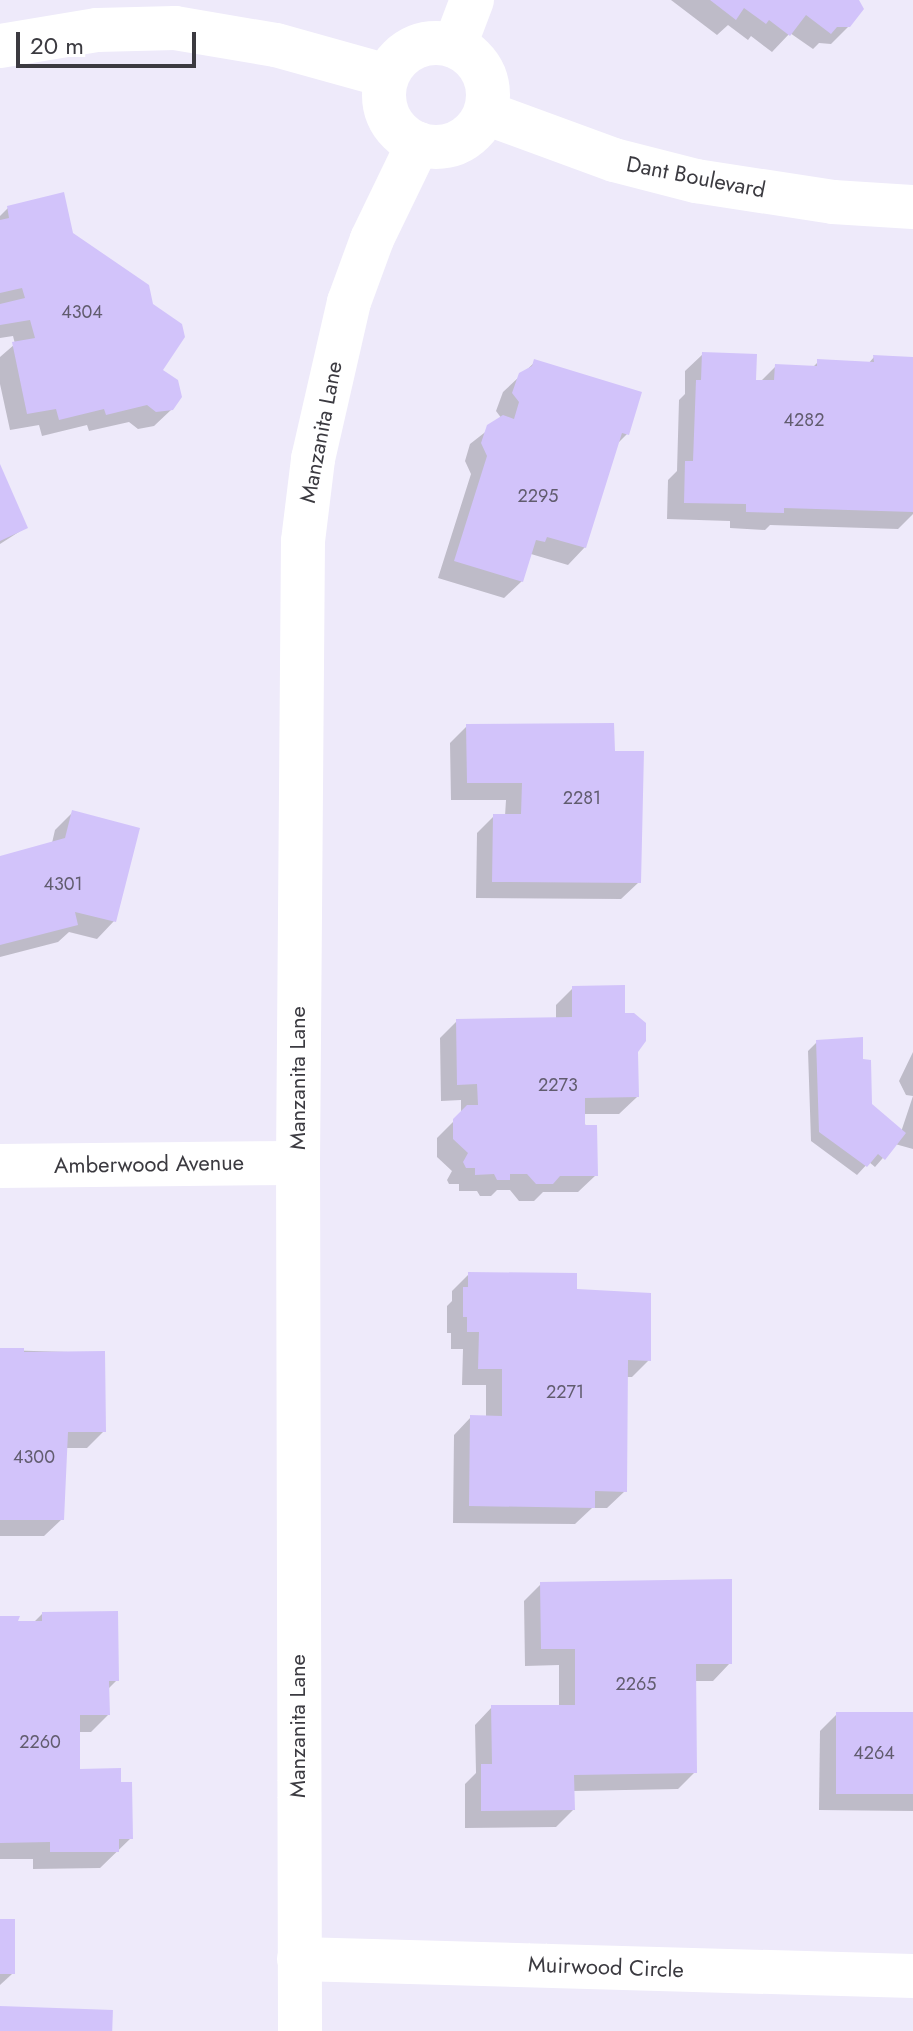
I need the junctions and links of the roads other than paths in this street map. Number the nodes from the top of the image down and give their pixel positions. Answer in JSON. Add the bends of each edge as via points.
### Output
{"nodes":[{"id":1,"x":472,"y":0,"type":"edge"},
{"id":2,"x":455,"y":45,"type":"junction"},
{"id":3,"x":0,"y":46,"type":"edge"},
{"id":4,"x":387,"y":76,"type":"junction"},
{"id":5,"x":486,"y":113,"type":"junction"},
{"id":6,"x":418,"y":144,"type":"junction"},
{"id":7,"x":913,"y":207,"type":"edge"},
{"id":8,"x":298,"y":1163,"type":"junction"},
{"id":9,"x":0,"y":1166,"type":"edge"},
{"id":10,"x":299,"y":1959,"type":"junction"},
{"id":11,"x":913,"y":1976,"type":"edge"},
{"id":12,"x":300,"y":2031,"type":"edge"}],
"edges":[{"from":1,"to":2,"type":"street"},
{"from":2,"to":4,"type":"street","via":[[434,41],[414,46]]},
{"from":2,"to":5,"type":"street","via":[[472,55],[484,73]]},
{"from":3,"to":4,"type":"street","via":[[97,30],[175,28],[276,45]]},
{"from":4,"to":6,"type":"street","via":[[383,97],[388,117]]},
{"from":5,"to":6,"type":"street","via":[[475,131],[458,143],[438,148]]},
{"from":5,"to":7,"type":"street","name":"Dant Boulevard","via":[[614,160],[696,181],[833,202]]},
{"from":6,"to":8,"type":"street","name":"Manzanita Lane","via":[[372,239],[349,302],[313,459],[306,514],[299,645]]},
{"from":8,"to":9,"type":"street","name":"Amberwood Avenue"},
{"from":8,"to":10,"type":"street","name":"Manzanita Lane"},
{"from":10,"to":11,"type":"street","name":"Muirwood Circle"},
{"from":10,"to":12,"type":"street","name":"Manzanita Lane"}]}
